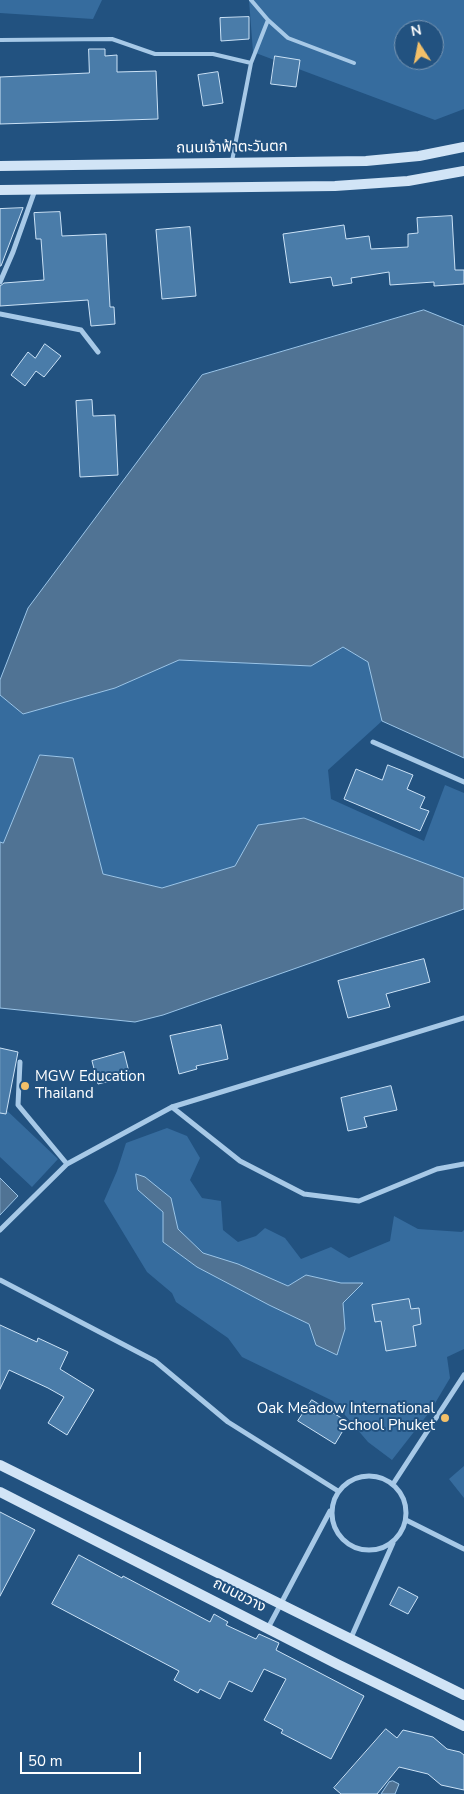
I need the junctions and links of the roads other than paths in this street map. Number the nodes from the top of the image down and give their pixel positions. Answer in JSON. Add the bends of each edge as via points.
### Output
{"nodes":[{"id":1,"x":251,"y":0,"type":"edge"},
{"id":2,"x":268,"y":20,"type":"junction"},
{"id":3,"x":0,"y":40,"type":"edge"},
{"id":4,"x":251,"y":63,"type":"junction"},
{"id":5,"x":354,"y":63,"type":"dead end"},
{"id":6,"x":464,"y":147,"type":"edge"},
{"id":7,"x":232,"y":163,"type":"junction"},
{"id":8,"x":0,"y":166,"type":"edge"},
{"id":9,"x":464,"y":171,"type":"edge"},
{"id":10,"x":0,"y":190,"type":"edge"},
{"id":11,"x":35,"y":190,"type":"junction"},
{"id":12,"x":0,"y":282,"type":"edge"},
{"id":13,"x":0,"y":314,"type":"edge"},
{"id":14,"x":98,"y":352,"type":"dead end"},
{"id":15,"x":373,"y":742,"type":"dead end"},
{"id":16,"x":464,"y":782,"type":"edge"},
{"id":17,"x":464,"y":1018,"type":"edge"},
{"id":18,"x":20,"y":1062,"type":"dead end"},
{"id":19,"x":172,"y":1108,"type":"junction"},
{"id":20,"x":67,"y":1164,"type":"junction"},
{"id":21,"x":464,"y":1164,"type":"edge"},
{"id":22,"x":0,"y":1230,"type":"edge"},
{"id":23,"x":0,"y":1280,"type":"edge"},
{"id":24,"x":464,"y":1375,"type":"edge"},
{"id":25,"x":0,"y":1465,"type":"edge"},
{"id":26,"x":393,"y":1484,"type":"junction"},
{"id":27,"x":338,"y":1491,"type":"junction"},
{"id":28,"x":0,"y":1492,"type":"edge"},
{"id":29,"x":331,"y":1508,"type":"junction"},
{"id":30,"x":406,"y":1520,"type":"junction"},
{"id":31,"x":393,"y":1542,"type":"junction"},
{"id":32,"x":464,"y":1549,"type":"edge"},
{"id":33,"x":281,"y":1605,"type":"junction"},
{"id":34,"x":268,"y":1628,"type":"junction"},
{"id":35,"x":350,"y":1640,"type":"junction"},
{"id":36,"x":464,"y":1696,"type":"edge"},
{"id":37,"x":464,"y":1726,"type":"edge"}],
"edges":[{"from":1,"to":2,"type":"lane"},
{"from":2,"to":4,"type":"lane"},
{"from":2,"to":5,"type":"lane","via":[[288,38]]},
{"from":3,"to":4,"type":"lane","via":[[112,40],[155,54],[213,54]]},
{"from":4,"to":7,"type":"lane"},
{"from":6,"to":7,"type":"main road","name":"ถนนเจ้าฟ้าตะวันตก","via":[[384,160]]},
{"from":7,"to":8,"type":"main road","name":"ถนนเจ้าฟ้าตะวันตก"},
{"from":9,"to":11,"type":"main road","via":[[408,181],[345,186]]},
{"from":10,"to":11,"type":"main road"},
{"from":11,"to":12,"type":"street"},
{"from":13,"to":14,"type":"street","via":[[81,330]]},
{"from":15,"to":16,"type":"street"},
{"from":17,"to":19,"type":"street"},
{"from":18,"to":20,"type":"street","via":[[18,1105]]},
{"from":19,"to":20,"type":"street"},
{"from":19,"to":21,"type":"street","via":[[240,1161],[304,1194],[359,1201],[437,1170]]},
{"from":20,"to":22,"type":"street"},
{"from":23,"to":27,"type":"street","via":[[155,1361],[228,1422]]},
{"from":24,"to":26,"type":"street"},
{"from":25,"to":33,"type":"main road","name":"ถนนขวาง"},
{"from":26,"to":27,"type":"street","via":[[368,1476],[347,1482]]},
{"from":26,"to":30,"type":"street","via":[[406,1505]]},
{"from":27,"to":29,"type":"street"},
{"from":28,"to":34,"type":"main road","name":"ถนนขวาง"},
{"from":29,"to":31,"type":"street","via":[[334,1530],[354,1548],[367,1551],[382,1549]]},
{"from":29,"to":33,"type":"street"},
{"from":30,"to":31,"type":"street"},
{"from":30,"to":32,"type":"street"},
{"from":31,"to":35,"type":"street"},
{"from":33,"to":34,"type":"street"},
{"from":33,"to":35,"type":"main road","name":"ถนนขวาง"},
{"from":34,"to":37,"type":"main road","name":"ถนนขวาง"},
{"from":35,"to":36,"type":"main road","name":"ถนนขวาง"}]}
